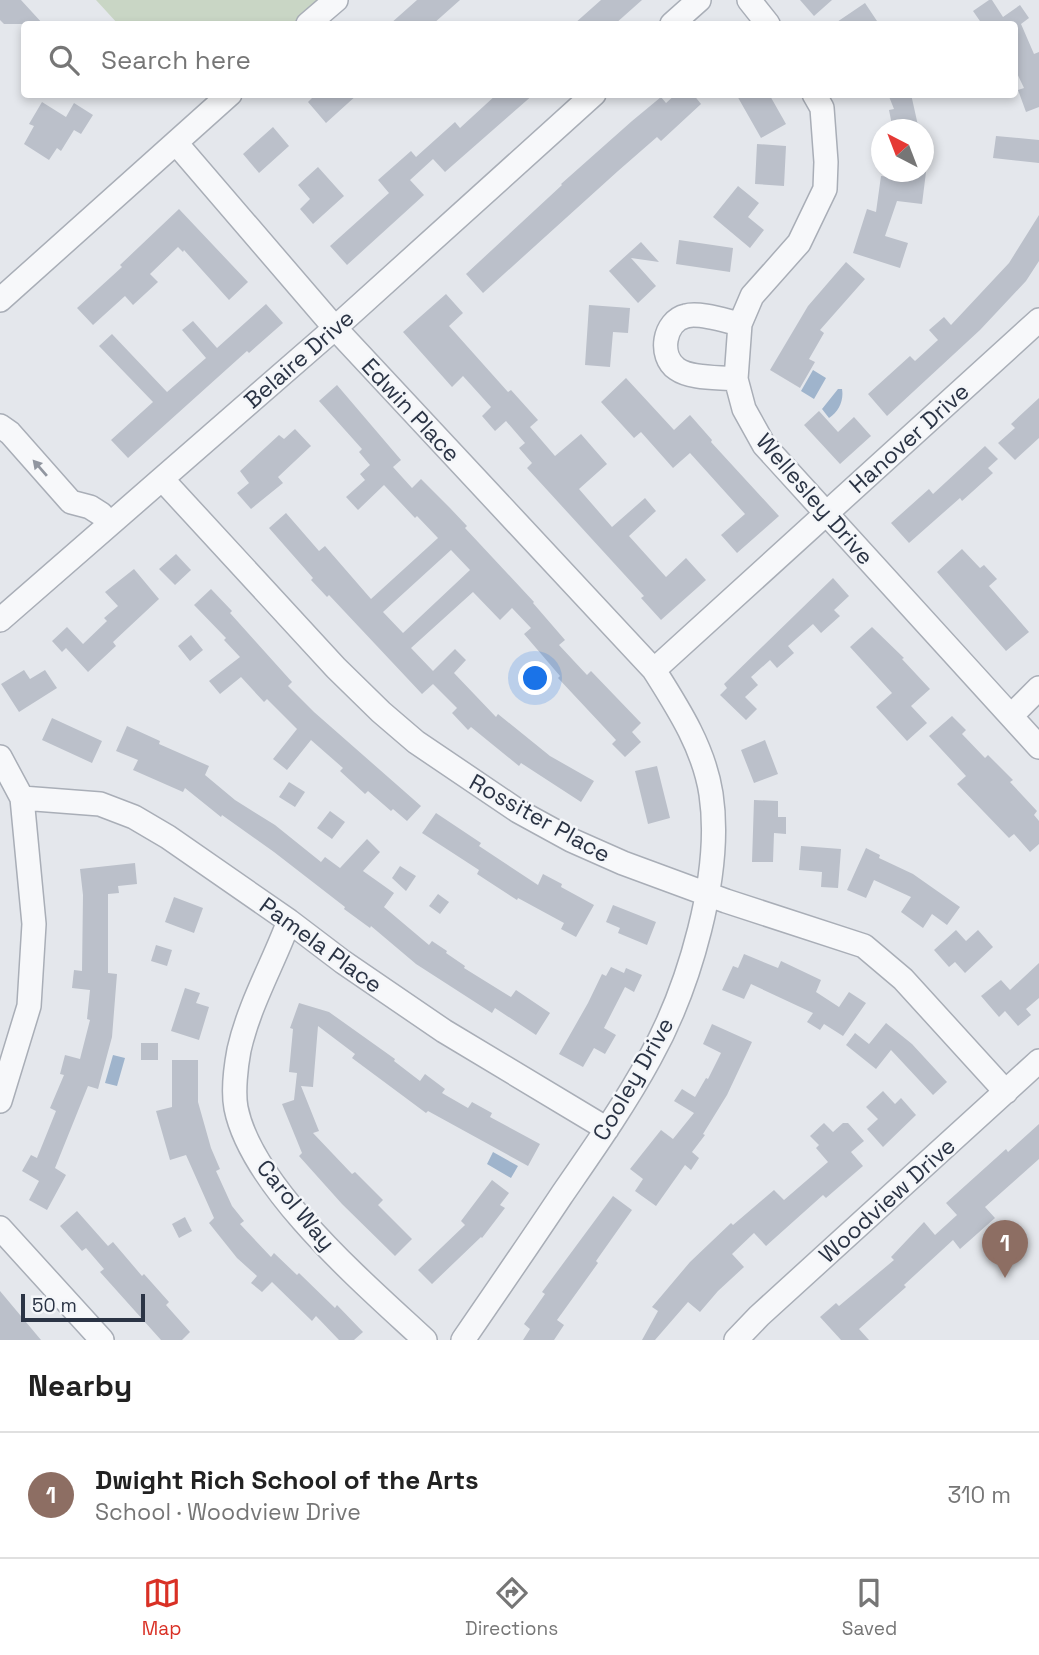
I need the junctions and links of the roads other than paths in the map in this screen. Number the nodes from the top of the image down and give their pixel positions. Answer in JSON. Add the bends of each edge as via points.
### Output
{"nodes":[{"id":1,"x":336,"y":0,"type":"edge"},
{"id":2,"x":699,"y":0,"type":"edge"},
{"id":3,"x":750,"y":0,"type":"edge"},
{"id":4,"x":312,"y":21,"type":"edge"},
{"id":5,"x":675,"y":21,"type":"edge"},
{"id":6,"x":766,"y":21,"type":"edge"},
{"id":7,"x":226,"y":98,"type":"edge"},
{"id":8,"x":590,"y":98,"type":"edge"},
{"id":9,"x":816,"y":98,"type":"edge"},
{"id":10,"x":176,"y":143,"type":"junction"},
{"id":11,"x":0,"y":300,"type":"edge"},
{"id":12,"x":1039,"y":320,"type":"edge"},
{"id":13,"x":740,"y":324,"type":"junction"},
{"id":14,"x":335,"y":328,"type":"junction"},
{"id":15,"x":736,"y":379,"type":"junction"},
{"id":16,"x":5,"y":430,"type":"edge"},
{"id":17,"x":162,"y":479,"type":"junction"},
{"id":18,"x":825,"y":514,"type":"junction"},
{"id":19,"x":110,"y":524,"type":"junction"},
{"id":20,"x":0,"y":620,"type":"edge"},
{"id":21,"x":654,"y":670,"type":"junction"},
{"id":22,"x":1039,"y":688,"type":"edge"},
{"id":23,"x":1011,"y":716,"type":"junction"},
{"id":24,"x":1039,"y":747,"type":"edge"},
{"id":25,"x":0,"y":757,"type":"edge"},
{"id":26,"x":22,"y":798,"type":"junction"},
{"id":27,"x":707,"y":894,"type":"junction"},
{"id":28,"x":289,"y":921,"type":"junction"},
{"id":29,"x":1039,"y":1061,"type":"edge"},
{"id":30,"x":1006,"y":1092,"type":"junction"},
{"id":31,"x":0,"y":1101,"type":"edge"},
{"id":32,"x":607,"y":1129,"type":"junction"},
{"id":33,"x":0,"y":1228,"type":"edge"},
{"id":34,"x":102,"y":1340,"type":"edge"},
{"id":35,"x":425,"y":1340,"type":"edge"},
{"id":36,"x":463,"y":1340,"type":"edge"},
{"id":37,"x":736,"y":1340,"type":"edge"}],
"edges":[{"from":1,"to":4,"type":"street"},
{"from":2,"to":5,"type":"street"},
{"from":3,"to":6,"type":"street"},
{"from":7,"to":10,"type":"street"},
{"from":8,"to":14,"type":"street","name":"Belaire Drive"},
{"from":9,"to":13,"type":"street","name":"Wellesley Drive","via":[[822,108],[825,190],[799,243],[752,296]]},
{"from":10,"to":11,"type":"street"},
{"from":10,"to":14,"type":"street","name":"Edwin Place"},
{"from":12,"to":18,"type":"street","name":"Hanover Drive"},
{"from":13,"to":15,"type":"street","name":"Wellesley Drive"},
{"from":13,"to":15,"type":"street","via":[[687,315],[676,320],[664,347],[676,369]]},
{"from":14,"to":17,"type":"street","name":"Belaire Drive"},
{"from":14,"to":21,"type":"street","name":"Edwin Place"},
{"from":15,"to":18,"type":"street","name":"Wellesley Drive","via":[[744,409],[764,445]]},
{"from":19,"to":16,"type":"street","one_way":true,"via":[[90,507],[71,502]]},
{"from":17,"to":19,"type":"street","name":"Belaire Drive"},
{"from":17,"to":27,"type":"street","name":"Rossiter Place","via":[[336,668],[416,742],[518,811],[571,839]]},
{"from":18,"to":21,"type":"street","name":"Hanover Drive"},
{"from":18,"to":23,"type":"street","name":"Wellesley Drive"},
{"from":19,"to":20,"type":"street","name":"Belaire Drive"},
{"from":21,"to":27,"type":"street","name":"Cooley Drive","via":[[696,744],[711,792],[714,832]]},
{"from":22,"to":23,"type":"street"},
{"from":23,"to":24,"type":"street","name":"Wellesley Drive"},
{"from":25,"to":26,"type":"street"},
{"from":26,"to":28,"type":"street","name":"Pamela Place","via":[[100,804],[134,817]]},
{"from":26,"to":31,"type":"street","via":[[34,923],[29,1006]]},
{"from":27,"to":30,"type":"street","name":"Rossiter Place","via":[[864,946],[903,979]]},
{"from":27,"to":32,"type":"street","name":"Cooley Drive","via":[[672,1013]]},
{"from":28,"to":32,"type":"street","name":"Pamela Place","via":[[444,1031]]},
{"from":28,"to":35,"type":"street","name":"Carol Way","via":[[239,1050],[236,1107],[258,1162],[277,1190]]},
{"from":29,"to":30,"type":"street","name":"Woodview Drive"},
{"from":30,"to":37,"type":"street","name":"Woodview Drive"},
{"from":32,"to":36,"type":"street","name":"Cooley Drive"},
{"from":33,"to":34,"type":"street"}]}
